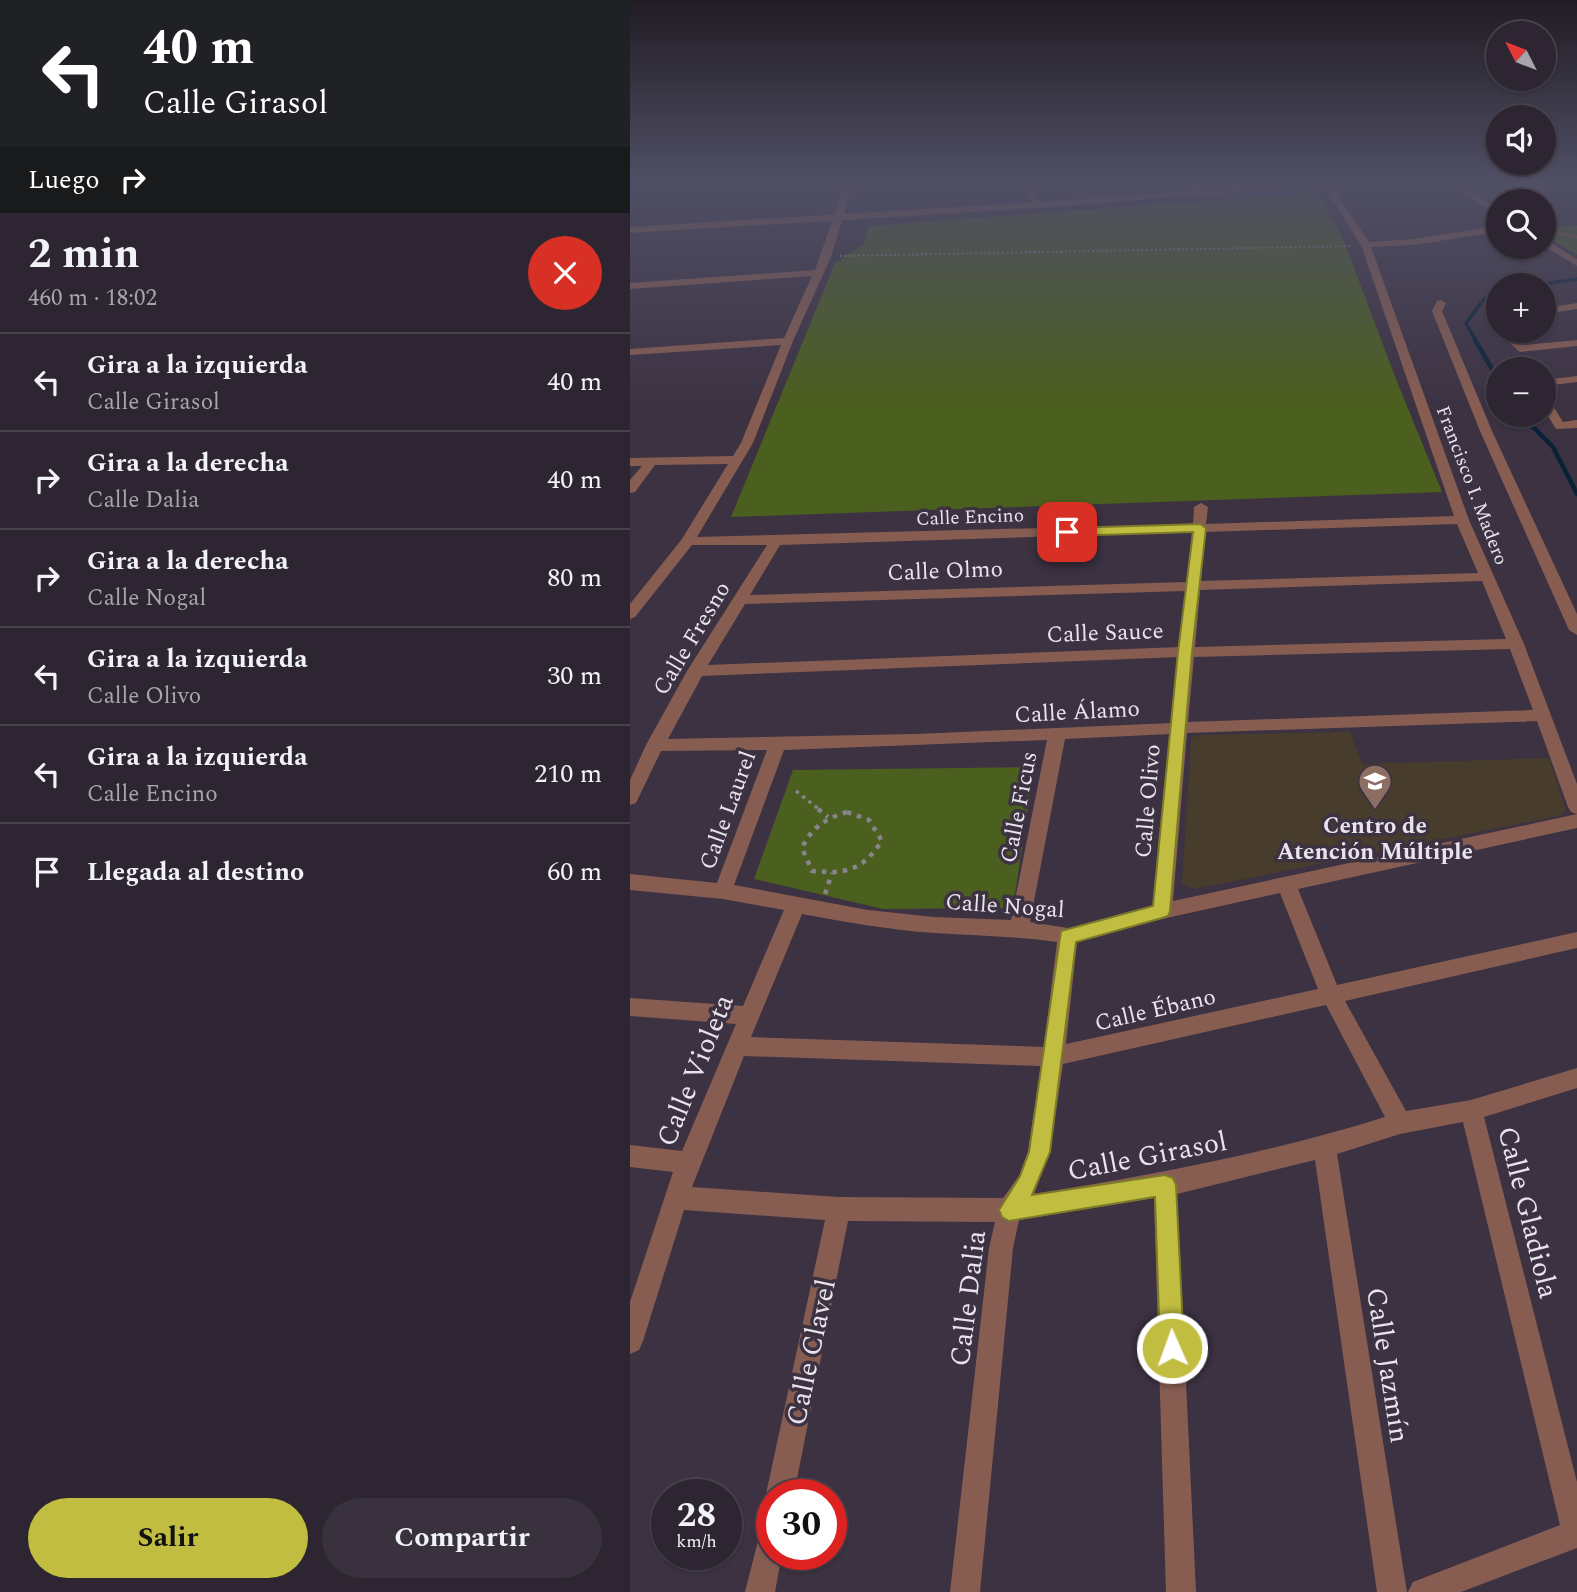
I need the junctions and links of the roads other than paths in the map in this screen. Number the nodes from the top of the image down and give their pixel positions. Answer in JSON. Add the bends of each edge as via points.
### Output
{"nodes":[{"id":1,"x":826,"y":255,"type":"edge"},
{"id":2,"x":1371,"y":255,"type":"edge"},
{"id":3,"x":818,"y":273,"type":"junction"},
{"id":4,"x":630,"y":286,"type":"edge"},
{"id":5,"x":1441,"y":303,"type":"dead end"},
{"id":6,"x":1577,"y":306,"type":"edge"},
{"id":7,"x":1556,"y":309,"type":"edge"},
{"id":8,"x":788,"y":341,"type":"junction"},
{"id":9,"x":1514,"y":343,"type":"edge"},
{"id":10,"x":1577,"y":343,"type":"edge"},
{"id":11,"x":630,"y":352,"type":"edge"},
{"id":12,"x":1577,"y":379,"type":"edge"},
{"id":13,"x":1556,"y":382,"type":"edge"},
{"id":14,"x":1556,"y":420,"type":"edge"},
{"id":15,"x":1577,"y":424,"type":"edge"},
{"id":16,"x":737,"y":460,"type":"junction"},
{"id":17,"x":630,"y":462,"type":"edge"},
{"id":18,"x":650,"y":463,"type":"junction"},
{"id":19,"x":630,"y":489,"type":"edge"},
{"id":20,"x":1201,"y":507,"type":"dead end"},
{"id":21,"x":1462,"y":520,"type":"junction"},
{"id":22,"x":1200,"y":528,"type":"junction"},
{"id":23,"x":688,"y":541,"type":"junction"},
{"id":24,"x":776,"y":541,"type":"junction"},
{"id":25,"x":1487,"y":577,"type":"junction"},
{"id":26,"x":1192,"y":585,"type":"junction"},
{"id":27,"x":741,"y":600,"type":"junction"},
{"id":28,"x":630,"y":614,"type":"edge"},
{"id":29,"x":1577,"y":631,"type":"edge"},
{"id":30,"x":1516,"y":644,"type":"junction"},
{"id":31,"x":1185,"y":652,"type":"junction"},
{"id":32,"x":695,"y":671,"type":"junction"},
{"id":33,"x":1543,"y":715,"type":"junction"},
{"id":34,"x":1178,"y":729,"type":"junction"},
{"id":35,"x":1057,"y":736,"type":"junction"},
{"id":36,"x":654,"y":745,"type":"junction"},
{"id":37,"x":777,"y":745,"type":"junction"},
{"id":38,"x":630,"y":798,"type":"edge"},
{"id":39,"x":1577,"y":807,"type":"edge"},
{"id":40,"x":1577,"y":821,"type":"edge"},
{"id":41,"x":630,"y":882,"type":"edge"},
{"id":42,"x":1286,"y":884,"type":"junction"},
{"id":43,"x":723,"y":891,"type":"junction"},
{"id":44,"x":796,"y":905,"type":"junction"},
{"id":45,"x":1162,"y":911,"type":"junction"},
{"id":46,"x":1019,"y":928,"type":"junction"},
{"id":47,"x":1068,"y":936,"type":"junction"},
{"id":48,"x":1577,"y":940,"type":"edge"},
{"id":49,"x":1331,"y":995,"type":"junction"},
{"id":50,"x":630,"y":1007,"type":"edge"},
{"id":51,"x":748,"y":1017,"type":"junction"},
{"id":52,"x":737,"y":1046,"type":"junction"},
{"id":53,"x":1053,"y":1057,"type":"junction"},
{"id":54,"x":1577,"y":1078,"type":"edge"},
{"id":55,"x":1471,"y":1110,"type":"junction"},
{"id":56,"x":1400,"y":1123,"type":"junction"},
{"id":57,"x":1324,"y":1147,"type":"junction"},
{"id":58,"x":630,"y":1156,"type":"edge"},
{"id":59,"x":688,"y":1163,"type":"junction"},
{"id":60,"x":1165,"y":1185,"type":"junction"},
{"id":61,"x":675,"y":1198,"type":"junction"},
{"id":62,"x":839,"y":1209,"type":"junction"},
{"id":63,"x":1009,"y":1210,"type":"junction"},
{"id":64,"x":630,"y":1339,"type":"edge"},
{"id":65,"x":783,"y":1479,"type":"edge"},
{"id":66,"x":1576,"y":1534,"type":"edge"},
{"id":67,"x":765,"y":1570,"type":"edge"},
{"id":68,"x":760,"y":1592,"type":"edge"},
{"id":69,"x":965,"y":1592,"type":"edge"},
{"id":70,"x":1181,"y":1592,"type":"edge"},
{"id":71,"x":1392,"y":1592,"type":"edge"},
{"id":72,"x":1423,"y":1592,"type":"edge"}],
"edges":[{"from":1,"to":3,"type":"street"},
{"from":2,"to":21,"type":"street","name":"Francisco I. Madero"},
{"from":3,"to":4,"type":"street"},
{"from":3,"to":8,"type":"street"},
{"from":5,"to":29,"type":"street","via":[[1437,311],[1481,419]]},
{"from":6,"to":7,"type":"street"},
{"from":8,"to":11,"type":"street"},
{"from":8,"to":16,"type":"street"},
{"from":9,"to":10,"type":"street","via":[[1520,349]]},
{"from":12,"to":13,"type":"street"},
{"from":14,"to":15,"type":"street","via":[[1560,426]]},
{"from":16,"to":18,"type":"street"},
{"from":16,"to":23,"type":"street"},
{"from":17,"to":18,"type":"street"},
{"from":18,"to":19,"type":"street"},
{"from":20,"to":22,"type":"street","name":"Calle Olivo"},
{"from":21,"to":22,"type":"street","name":"Calle Encino"},
{"from":21,"to":25,"type":"street","name":"Francisco I. Madero"},
{"from":22,"to":24,"type":"street","name":"Calle Encino"},
{"from":22,"to":26,"type":"street","name":"Calle Olivo"},
{"from":23,"to":24,"type":"street","name":"Calle Encino"},
{"from":23,"to":28,"type":"street"},
{"from":24,"to":27,"type":"street","name":"Calle Fresno"},
{"from":25,"to":26,"type":"street","name":"Calle Olmo"},
{"from":25,"to":30,"type":"street","name":"Francisco I. Madero"},
{"from":26,"to":27,"type":"street","name":"Calle Olmo"},
{"from":26,"to":31,"type":"street","name":"Calle Olivo"},
{"from":27,"to":32,"type":"street","name":"Calle Fresno"},
{"from":30,"to":31,"type":"street","name":"Calle Sauce"},
{"from":30,"to":33,"type":"street","name":"Francisco I. Madero"},
{"from":31,"to":32,"type":"street","name":"Calle Sauce"},
{"from":31,"to":34,"type":"street","name":"Calle Olivo"},
{"from":32,"to":36,"type":"street","name":"Calle Fresno"},
{"from":33,"to":34,"type":"street","name":"Calle Álamo"},
{"from":33,"to":39,"type":"street","name":"Francisco I. Madero"},
{"from":34,"to":35,"type":"street","name":"Calle Álamo"},
{"from":34,"to":45,"type":"street","name":"Calle Olivo"},
{"from":35,"to":37,"type":"street","name":"Calle Álamo"},
{"from":35,"to":46,"type":"street","name":"Calle Ficus"},
{"from":36,"to":37,"type":"street","name":"Calle Álamo"},
{"from":36,"to":38,"type":"street","name":"Calle Fresno"},
{"from":37,"to":43,"type":"street","name":"Calle Laurel"},
{"from":40,"to":42,"type":"street","name":"Calle Nogal"},
{"from":41,"to":43,"type":"street","name":"Calle Nogal"},
{"from":42,"to":45,"type":"street","name":"Calle Nogal"},
{"from":42,"to":49,"type":"street"},
{"from":43,"to":44,"type":"street","name":"Calle Nogal"},
{"from":44,"to":46,"type":"street","name":"Calle Nogal","via":[[934,925]]},
{"from":44,"to":51,"type":"street","name":"Calle Violeta"},
{"from":45,"to":47,"type":"street","name":"Calle Nogal"},
{"from":46,"to":47,"type":"street","name":"Calle Nogal"},
{"from":47,"to":53,"type":"street","name":"Calle Dalia"},
{"from":48,"to":49,"type":"street","name":"Calle Ébano"},
{"from":49,"to":53,"type":"street","name":"Calle Ébano"},
{"from":49,"to":56,"type":"street"},
{"from":50,"to":51,"type":"street"},
{"from":51,"to":52,"type":"street","name":"Calle Violeta"},
{"from":52,"to":53,"type":"street","name":"Calle Ébano"},
{"from":52,"to":59,"type":"street","name":"Calle Violeta"},
{"from":53,"to":63,"type":"street","name":"Calle Dalia","via":[[1040,1152],[1029,1182]]},
{"from":54,"to":55,"type":"street","name":"Calle Girasol"},
{"from":55,"to":56,"type":"street","name":"Calle Girasol"},
{"from":55,"to":66,"type":"street","name":"Calle Gladiola"},
{"from":56,"to":57,"type":"street","name":"Calle Girasol"},
{"from":57,"to":60,"type":"street","name":"Calle Girasol"},
{"from":57,"to":71,"type":"street","name":"Calle Jazmín"},
{"from":58,"to":59,"type":"street"},
{"from":59,"to":61,"type":"street","name":"Calle Violeta"},
{"from":60,"to":63,"type":"street","name":"Calle Girasol"},
{"from":60,"to":70,"type":"street"},
{"from":61,"to":62,"type":"street","name":"Calle Girasol"},
{"from":61,"to":64,"type":"street","name":"Calle Violeta"},
{"from":62,"to":63,"type":"street","name":"Calle Girasol"},
{"from":62,"to":65,"type":"street","name":"Calle Clavel"},
{"from":63,"to":69,"type":"street","name":"Calle Dalia","via":[[1001,1248]]},
{"from":66,"to":72,"type":"street"},
{"from":67,"to":68,"type":"street"}]}
